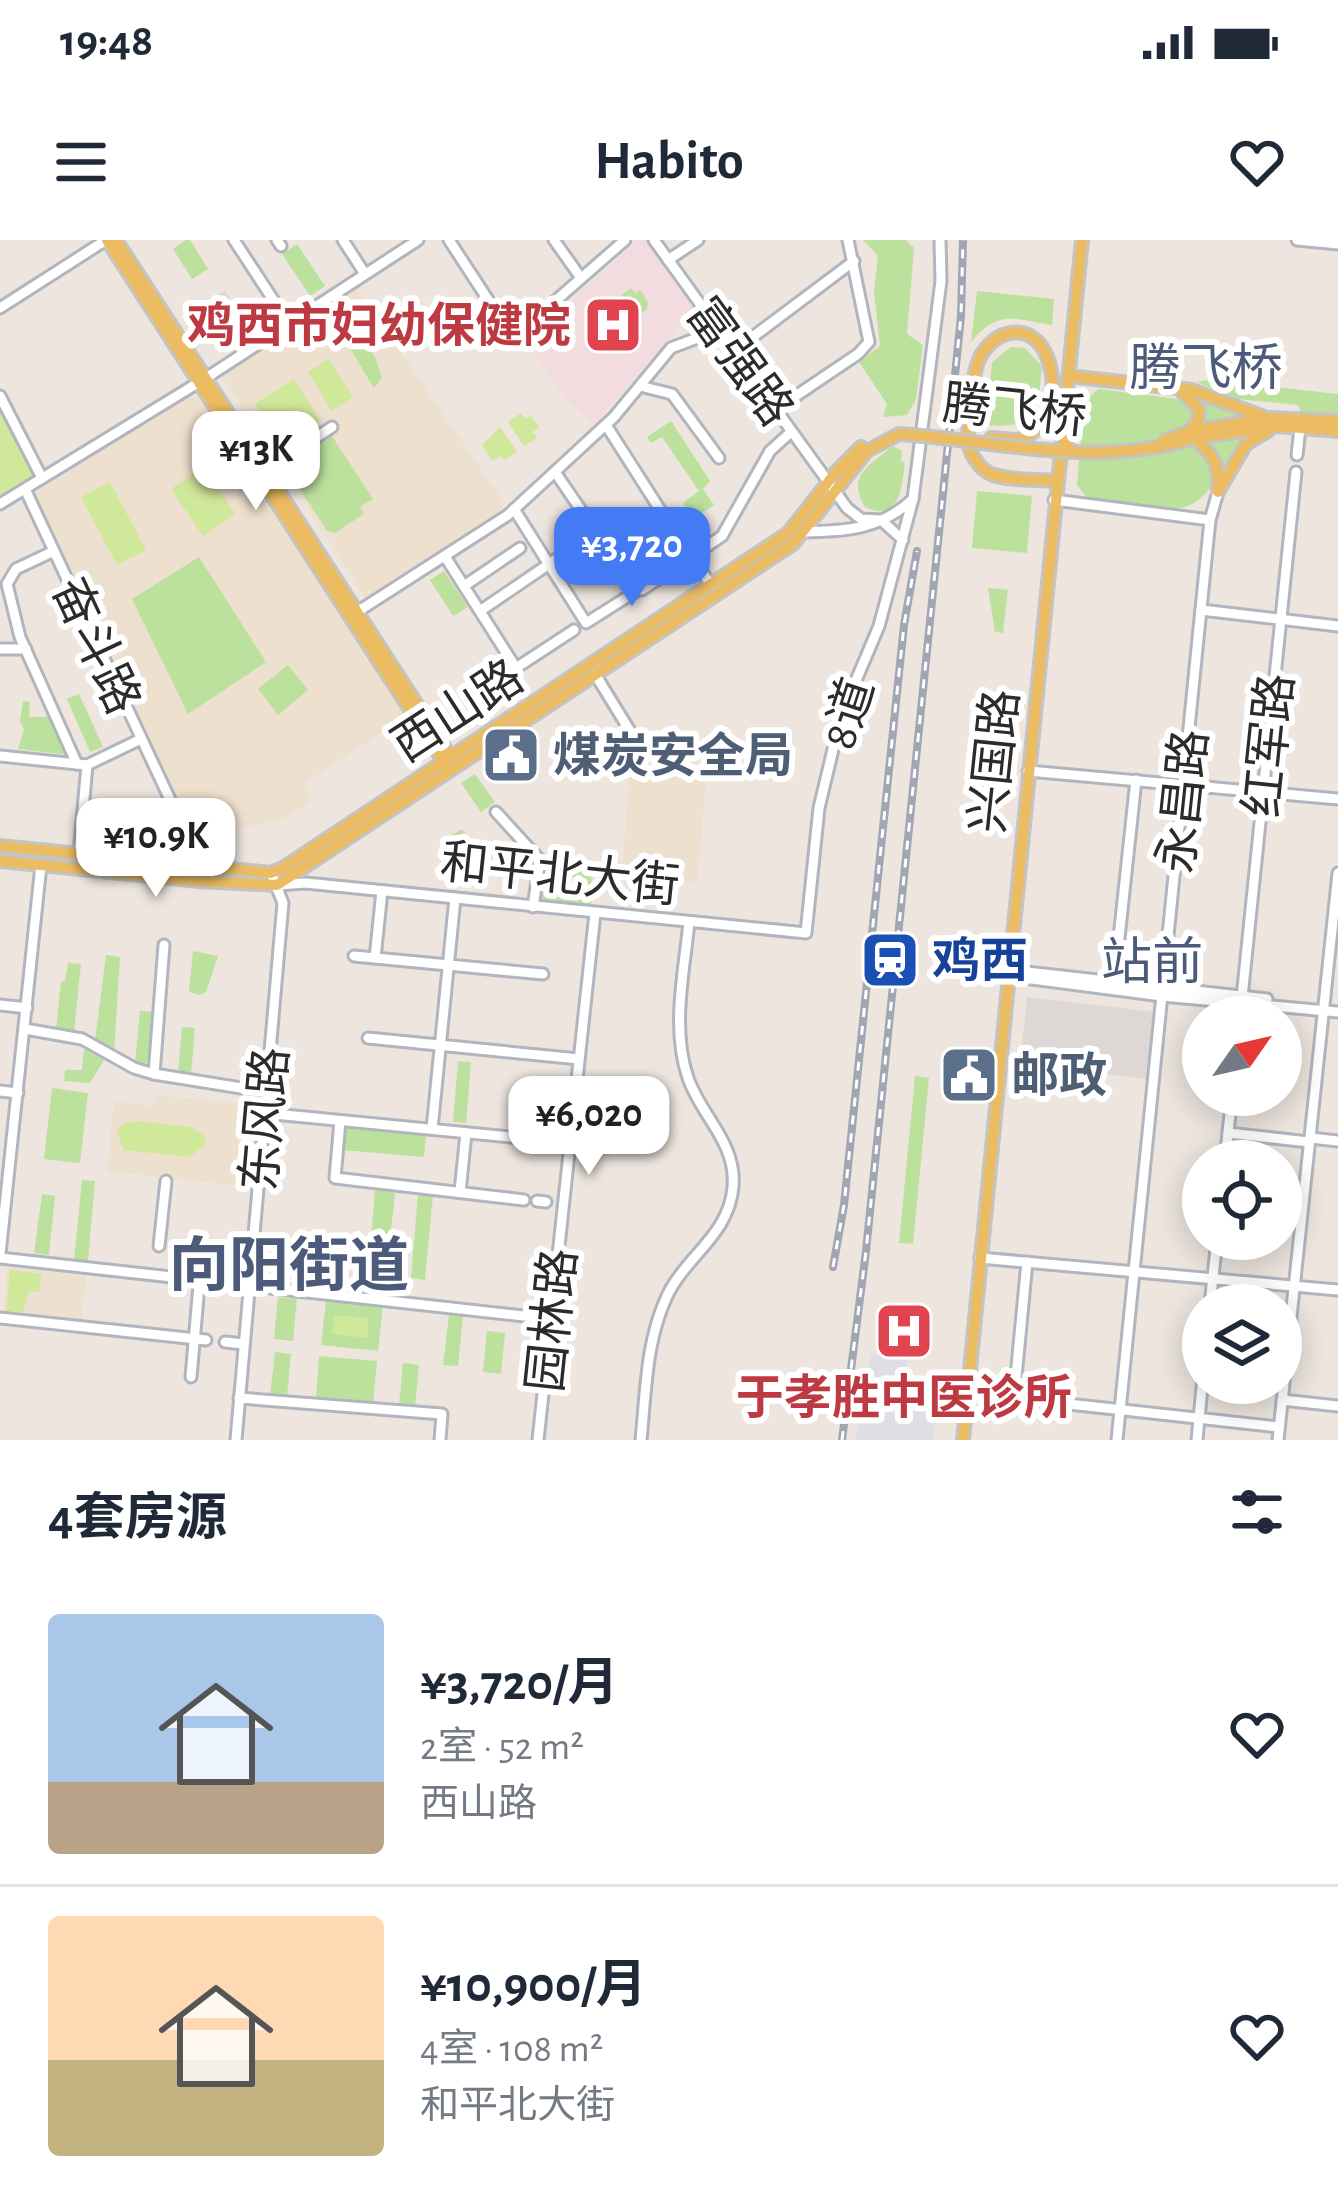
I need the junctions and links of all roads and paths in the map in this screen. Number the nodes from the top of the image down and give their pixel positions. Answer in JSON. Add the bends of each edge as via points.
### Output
{"nodes":[{"id":1,"x":106,"y":240,"type":"edge"},
{"id":2,"x":116,"y":240,"type":"edge"},
{"id":3,"x":234,"y":240,"type":"edge"},
{"id":4,"x":343,"y":240,"type":"edge"},
{"id":5,"x":418,"y":240,"type":"edge"},
{"id":6,"x":449,"y":240,"type":"edge"},
{"id":7,"x":554,"y":240,"type":"edge"},
{"id":8,"x":625,"y":240,"type":"edge"},
{"id":9,"x":654,"y":240,"type":"edge"},
{"id":10,"x":698,"y":240,"type":"edge"},
{"id":11,"x":848,"y":240,"type":"edge"},
{"id":12,"x":940,"y":240,"type":"edge"},
{"id":13,"x":1082,"y":240,"type":"edge"},
{"id":14,"x":1298,"y":240,"type":"edge"},
{"id":15,"x":1338,"y":244,"type":"edge"},
{"id":16,"x":668,"y":260,"type":"junction"},
{"id":17,"x":854,"y":261,"type":"junction"},
{"id":18,"x":365,"y":274,"type":"junction"},
{"id":19,"x":580,"y":278,"type":"junction"},
{"id":20,"x":0,"y":308,"type":"edge"},
{"id":21,"x":289,"y":324,"type":"junction"},
{"id":22,"x":718,"y":330,"type":"junction"},
{"id":23,"x":734,"y":351,"type":"junction"},
{"id":24,"x":1070,"y":376,"type":"junction"},
{"id":25,"x":202,"y":380,"type":"junction"},
{"id":26,"x":640,"y":386,"type":"junction"},
{"id":27,"x":1180,"y":390,"type":"junction"},
{"id":28,"x":0,"y":396,"type":"edge"},
{"id":29,"x":775,"y":410,"type":"junction"},
{"id":30,"x":1048,"y":417,"type":"junction"},
{"id":31,"x":1267,"y":418,"type":"junction"},
{"id":32,"x":1338,"y":422,"type":"edge"},
{"id":33,"x":606,"y":425,"type":"junction"},
{"id":34,"x":1278,"y":426,"type":"junction"},
{"id":35,"x":332,"y":427,"type":"dead end"},
{"id":36,"x":1300,"y":428,"type":"junction"},
{"id":37,"x":900,"y":431,"type":"joint"},
{"id":38,"x":1338,"y":431,"type":"edge"},
{"id":39,"x":791,"y":432,"type":"junction"},
{"id":40,"x":1191,"y":435,"type":"junction"},
{"id":41,"x":1012,"y":443,"type":"junction"},
{"id":42,"x":1067,"y":448,"type":"junction"},
{"id":43,"x":1297,"y":455,"type":"dead end"},
{"id":44,"x":719,"y":458,"type":"dead end"},
{"id":45,"x":266,"y":471,"type":"junction"},
{"id":46,"x":555,"y":472,"type":"junction"},
{"id":47,"x":1296,"y":472,"type":"dead end"},
{"id":48,"x":42,"y":478,"type":"junction"},
{"id":49,"x":1056,"y":481,"type":"junction"},
{"id":50,"x":831,"y":484,"type":"junction"},
{"id":51,"x":25,"y":489,"type":"junction"},
{"id":52,"x":1218,"y":492,"type":"junction"},
{"id":53,"x":913,"y":499,"type":"junction"},
{"id":54,"x":1054,"y":500,"type":"junction"},
{"id":55,"x":0,"y":505,"type":"edge"},
{"id":56,"x":514,"y":509,"type":"junction"},
{"id":57,"x":881,"y":520,"type":"junction"},
{"id":58,"x":1210,"y":520,"type":"junction"},
{"id":59,"x":804,"y":532,"type":"junction"},
{"id":60,"x":788,"y":533,"type":"junction"},
{"id":61,"x":903,"y":540,"type":"junction"},
{"id":62,"x":680,"y":541,"type":"dead end"},
{"id":63,"x":520,"y":548,"type":"dead end"},
{"id":64,"x":54,"y":551,"type":"junction"},
{"id":65,"x":692,"y":556,"type":"junction"},
{"id":66,"x":446,"y":558,"type":"junction"},
{"id":67,"x":549,"y":564,"type":"junction"},
{"id":68,"x":711,"y":585,"type":"junction"},
{"id":69,"x":464,"y":586,"type":"junction"},
{"id":70,"x":352,"y":609,"type":"junction"},
{"id":71,"x":1202,"y":610,"type":"junction"},
{"id":72,"x":480,"y":611,"type":"junction"},
{"id":73,"x":1281,"y":620,"type":"junction"},
{"id":74,"x":1338,"y":626,"type":"edge"},
{"id":75,"x":574,"y":630,"type":"dead end"},
{"id":76,"x":0,"y":649,"type":"edge"},
{"id":77,"x":26,"y":649,"type":"junction"},
{"id":78,"x":595,"y":674,"type":"junction"},
{"id":79,"x":141,"y":739,"type":"junction"},
{"id":80,"x":641,"y":748,"type":"dead end"},
{"id":81,"x":0,"y":756,"type":"edge"},
{"id":82,"x":448,"y":764,"type":"junction"},
{"id":83,"x":82,"y":765,"type":"junction"},
{"id":84,"x":1028,"y":771,"type":"junction"},
{"id":85,"x":1136,"y":780,"type":"junction"},
{"id":86,"x":1184,"y":784,"type":"junction"},
{"id":87,"x":1263,"y":792,"type":"junction"},
{"id":88,"x":1338,"y":799,"type":"edge"},
{"id":89,"x":496,"y":812,"type":"dead end"},
{"id":90,"x":0,"y":846,"type":"edge"},
{"id":91,"x":79,"y":854,"type":"junction"},
{"id":92,"x":0,"y":861,"type":"edge"},
{"id":93,"x":41,"y":865,"type":"junction"},
{"id":94,"x":201,"y":866,"type":"junction"},
{"id":95,"x":1338,"y":873,"type":"edge"},
{"id":96,"x":287,"y":878,"type":"junction"},
{"id":97,"x":1337,"y":887,"type":"edge"},
{"id":98,"x":382,"y":891,"type":"junction"},
{"id":99,"x":455,"y":898,"type":"junction"},
{"id":100,"x":533,"y":907,"type":"junction"},
{"id":101,"x":595,"y":913,"type":"junction"},
{"id":102,"x":688,"y":922,"type":"junction"},
{"id":103,"x":806,"y":933,"type":"joint"},
{"id":104,"x":164,"y":945,"type":"dead end"},
{"id":105,"x":1118,"y":947,"type":"dead end"},
{"id":106,"x":354,"y":956,"type":"dead end"},
{"id":107,"x":375,"y":958,"type":"junction"},
{"id":108,"x":1117,"y":964,"type":"dead end"},
{"id":109,"x":449,"y":965,"type":"junction"},
{"id":110,"x":1008,"y":973,"type":"junction"},
{"id":111,"x":543,"y":974,"type":"dead end"},
{"id":112,"x":1115,"y":983,"type":"junction"},
{"id":113,"x":1162,"y":993,"type":"junction"},
{"id":114,"x":1196,"y":996,"type":"edge"},
{"id":115,"x":1242,"y":996,"type":"edge"},
{"id":116,"x":0,"y":1005,"type":"edge"},
{"id":117,"x":1302,"y":1005,"type":"edge"},
{"id":118,"x":1324,"y":1007,"type":"junction"},
{"id":119,"x":27,"y":1008,"type":"junction"},
{"id":120,"x":1338,"y":1009,"type":"edge"},
{"id":121,"x":25,"y":1029,"type":"junction"},
{"id":122,"x":368,"y":1038,"type":"dead end"},
{"id":123,"x":441,"y":1045,"type":"junction"},
{"id":124,"x":579,"y":1060,"type":"junction"},
{"id":125,"x":154,"y":1074,"type":"junction"},
{"id":126,"x":0,"y":1090,"type":"edge"},
{"id":127,"x":266,"y":1092,"type":"junction"},
{"id":128,"x":18,"y":1093,"type":"junction"},
{"id":129,"x":264,"y":1113,"type":"junction"},
{"id":130,"x":1230,"y":1116,"type":"edge"},
{"id":131,"x":340,"y":1120,"type":"junction"},
{"id":132,"x":432,"y":1130,"type":"junction"},
{"id":133,"x":466,"y":1133,"type":"junction"},
{"id":134,"x":1228,"y":1133,"type":"junction"},
{"id":135,"x":1227,"y":1140,"type":"edge"},
{"id":136,"x":1310,"y":1140,"type":"junction"},
{"id":137,"x":552,"y":1141,"type":"dead end"},
{"id":138,"x":1338,"y":1141,"type":"edge"},
{"id":139,"x":166,"y":1180,"type":"dead end"},
{"id":140,"x":460,"y":1192,"type":"junction"},
{"id":141,"x":524,"y":1200,"type":"dead end"},
{"id":142,"x":159,"y":1246,"type":"dead end"},
{"id":143,"x":0,"y":1254,"type":"edge"},
{"id":144,"x":980,"y":1258,"type":"junction"},
{"id":145,"x":1215,"y":1260,"type":"edge"},
{"id":146,"x":1027,"y":1262,"type":"junction"},
{"id":147,"x":1134,"y":1272,"type":"junction"},
{"id":148,"x":1213,"y":1280,"type":"junction"},
{"id":149,"x":1213,"y":1284,"type":"edge"},
{"id":150,"x":1259,"y":1284,"type":"edge"},
{"id":151,"x":1294,"y":1284,"type":"edge"},
{"id":152,"x":199,"y":1286,"type":"dead end"},
{"id":153,"x":249,"y":1286,"type":"junction"},
{"id":154,"x":1302,"y":1288,"type":"edge"},
{"id":155,"x":1338,"y":1291,"type":"edge"},
{"id":156,"x":0,"y":1318,"type":"edge"},
{"id":157,"x":551,"y":1319,"type":"junction"},
{"id":158,"x":194,"y":1338,"type":"junction"},
{"id":159,"x":206,"y":1340,"type":"dead end"},
{"id":160,"x":225,"y":1342,"type":"dead end"},
{"id":161,"x":244,"y":1344,"type":"junction"},
{"id":162,"x":190,"y":1377,"type":"dead end"},
{"id":163,"x":967,"y":1393,"type":"junction"},
{"id":164,"x":239,"y":1398,"type":"junction"},
{"id":165,"x":1013,"y":1398,"type":"junction"},
{"id":166,"x":1302,"y":1402,"type":"edge"},
{"id":167,"x":1200,"y":1404,"type":"edge"},
{"id":168,"x":1282,"y":1404,"type":"edge"},
{"id":169,"x":1338,"y":1406,"type":"edge"},
{"id":170,"x":1120,"y":1410,"type":"junction"},
{"id":171,"x":1199,"y":1419,"type":"junction"},
{"id":172,"x":1279,"y":1427,"type":"junction"},
{"id":173,"x":236,"y":1440,"type":"edge"},
{"id":174,"x":440,"y":1440,"type":"edge"},
{"id":175,"x":539,"y":1440,"type":"edge"},
{"id":176,"x":641,"y":1440,"type":"edge"},
{"id":177,"x":963,"y":1440,"type":"edge"},
{"id":178,"x":1117,"y":1440,"type":"edge"},
{"id":179,"x":1197,"y":1440,"type":"edge"},
{"id":180,"x":1278,"y":1440,"type":"edge"}],
"edges":[{"from":1,"to":20,"type":"street"},
{"from":1,"to":25,"type":"main road"},
{"from":2,"to":25,"type":"main road"},
{"from":3,"to":21,"type":"street"},
{"from":4,"to":18,"type":"street"},
{"from":5,"to":18,"type":"street"},
{"from":6,"to":19,"type":"street","via":[[513,338]]},
{"from":7,"to":19,"type":"street"},
{"from":8,"to":19,"type":"street"},
{"from":9,"to":16,"type":"street","name":"富强路"},
{"from":10,"to":16,"type":"street"},
{"from":11,"to":17,"type":"street"},
{"from":12,"to":53,"type":"street","name":"8道"},
{"from":13,"to":24,"type":"main road"},
{"from":14,"to":15,"type":"street"},
{"from":16,"to":22,"type":"street","name":"富强路"},
{"from":17,"to":23,"type":"street"},
{"from":17,"to":29,"type":"street","via":[[869,342]]},
{"from":18,"to":21,"type":"street"},
{"from":21,"to":25,"type":"street"},
{"from":22,"to":23,"type":"street","name":"富强路"},
{"from":22,"to":26,"type":"street","via":[[671,348]]},
{"from":23,"to":29,"type":"street","name":"富强路"},
{"from":24,"to":27,"type":"main road"},
{"from":24,"to":49,"type":"main road","name":"兴国路"},
{"from":25,"to":45,"type":"main road"},
{"from":25,"to":48,"type":"street"},
{"from":25,"to":70,"type":"main road"},
{"from":26,"to":33,"type":"street"},
{"from":26,"to":44,"type":"street","via":[[672,394]]},
{"from":27,"to":31,"type":"main road"},
{"from":27,"to":40,"type":"main road","via":[[1199,409]]},
{"from":28,"to":48,"type":"street"},
{"from":29,"to":39,"type":"street","name":"富强路"},
{"from":30,"to":41,"type":"main road"},
{"from":30,"to":42,"type":"main road","bridge":true},
{"from":30,"to":49,"type":"main road","via":[[1052,364],[1041,345],[1020,334],[990,344],[978,362],[968,444],[976,461],[991,474]]},
{"from":31,"to":32,"type":"main road"},
{"from":31,"to":40,"type":"main road"},
{"from":33,"to":46,"type":"street"},
{"from":33,"to":62,"type":"street"},
{"from":34,"to":36,"type":"main road"},
{"from":34,"to":40,"type":"main road"},
{"from":34,"to":52,"type":"main road","via":[[1246,444]]},
{"from":35,"to":45,"type":"street"},
{"from":36,"to":38,"type":"main road"},
{"from":36,"to":43,"type":"street"},
{"from":37,"to":41,"type":"main road","name":"腾飞桥","bridge":true},
{"from":37,"to":50,"type":"main road","name":"西山路","via":[[868,441]]},
{"from":39,"to":50,"type":"street","name":"富强路"},
{"from":39,"to":65,"type":"street","via":[[770,452],[726,532]]},
{"from":40,"to":42,"type":"main road","name":"腾飞桥","bridge":true,"via":[[1149,452]]},
{"from":40,"to":52,"type":"main road","via":[[1214,454]]},
{"from":41,"to":42,"type":"main road","name":"腾飞桥","bridge":true},
{"from":45,"to":70,"type":"main road"},
{"from":46,"to":56,"type":"street"},
{"from":46,"to":67,"type":"street","via":[[596,532]]},
{"from":47,"to":73,"type":"street","name":"红军路"},
{"from":48,"to":51,"type":"street"},
{"from":49,"to":54,"type":"main road","name":"兴国路"},
{"from":50,"to":57,"type":"street","name":"富强路","via":[[861,519]]},
{"from":50,"to":59,"type":"main road","name":"西山路"},
{"from":50,"to":60,"type":"main road","name":"西山路"},
{"from":51,"to":55,"type":"street"},
{"from":51,"to":64,"type":"street","name":"奋斗路"},
{"from":52,"to":58,"type":"street","name":"永昌路"},
{"from":53,"to":57,"type":"street"},
{"from":53,"to":61,"type":"street","name":"8道"},
{"from":54,"to":58,"type":"street"},
{"from":54,"to":84,"type":"main road","name":"兴国路"},
{"from":56,"to":66,"type":"street"},
{"from":56,"to":67,"type":"street"},
{"from":57,"to":59,"type":"street","via":[[866,529]]},
{"from":57,"to":61,"type":"street","name":"富强路"},
{"from":58,"to":71,"type":"street","name":"永昌路"},
{"from":59,"to":60,"type":"street"},
{"from":59,"to":78,"type":"main road","name":"西山路"},
{"from":60,"to":68,"type":"main road","name":"西山路"},
{"from":61,"to":103,"type":"street","name":"8道","via":[[841,716],[819,808]]},
{"from":63,"to":69,"type":"street"},
{"from":64,"to":77,"type":"street","via":[[16,569],[7,584]]},
{"from":64,"to":79,"type":"street","name":"奋斗路"},
{"from":65,"to":67,"type":"street","via":[[586,623]]},
{"from":65,"to":68,"type":"street"},
{"from":66,"to":69,"type":"street"},
{"from":66,"to":70,"type":"street"},
{"from":67,"to":72,"type":"street"},
{"from":68,"to":82,"type":"main road","name":"西山路"},
{"from":69,"to":72,"type":"street"},
{"from":70,"to":82,"type":"main road"},
{"from":71,"to":73,"type":"street"},
{"from":71,"to":86,"type":"street","name":"永昌路"},
{"from":72,"to":75,"type":"street","via":[[516,668]]},
{"from":73,"to":74,"type":"street"},
{"from":73,"to":87,"type":"street","name":"红军路"},
{"from":76,"to":77,"type":"street"},
{"from":77,"to":83,"type":"street"},
{"from":78,"to":80,"type":"street"},
{"from":78,"to":82,"type":"main road","name":"西山路"},
{"from":79,"to":83,"type":"street"},
{"from":79,"to":94,"type":"street","name":"奋斗路"},
{"from":81,"to":83,"type":"street"},
{"from":82,"to":96,"type":"main road","name":"西山路"},
{"from":82,"to":96,"type":"main road","name":"西山路"},
{"from":83,"to":91,"type":"street"},
{"from":84,"to":85,"type":"street"},
{"from":84,"to":110,"type":"main road","name":"兴国路"},
{"from":85,"to":86,"type":"street"},
{"from":85,"to":105,"type":"street"},
{"from":86,"to":87,"type":"street"},
{"from":86,"to":113,"type":"street","name":"永昌路"},
{"from":87,"to":88,"type":"street"},
{"from":87,"to":115,"type":"street","name":"红军路"},
{"from":89,"to":100,"type":"street","via":[[540,860]]},
{"from":90,"to":91,"type":"main road","name":"和平北大街"},
{"from":91,"to":94,"type":"main road","name":"和平北大街"},
{"from":92,"to":93,"type":"main road","name":"和平北大街"},
{"from":93,"to":96,"type":"main road","name":"和平北大街","via":[[243,885]]},
{"from":93,"to":119,"type":"street"},
{"from":94,"to":96,"type":"main road","name":"和平北大街"},
{"from":95,"to":97,"type":"street"},
{"from":96,"to":98,"type":"street","name":"和平北大街"},
{"from":96,"to":127,"type":"street","name":"东风路"},
{"from":97,"to":118,"type":"street"},
{"from":98,"to":99,"type":"street","name":"和平北大街"},
{"from":98,"to":107,"type":"street"},
{"from":99,"to":100,"type":"street","name":"和平北大街"},
{"from":99,"to":109,"type":"street"},
{"from":100,"to":101,"type":"street","name":"和平北大街"},
{"from":101,"to":102,"type":"street","name":"和平北大街"},
{"from":101,"to":124,"type":"street","name":"园林路"},
{"from":102,"to":103,"type":"street","name":"和平北大街"},
{"from":102,"to":176,"type":"street","via":[[682,1057],[730,1156],[734,1184],[718,1231],[677,1278],[652,1332]]},
{"from":104,"to":125,"type":"street"},
{"from":106,"to":107,"type":"street"},
{"from":107,"to":109,"type":"street"},
{"from":108,"to":112,"type":"street"},
{"from":109,"to":111,"type":"street"},
{"from":109,"to":123,"type":"street"},
{"from":110,"to":112,"type":"street"},
{"from":110,"to":113,"type":"street"},
{"from":110,"to":144,"type":"main road","name":"兴国路"},
{"from":112,"to":113,"type":"street"},
{"from":113,"to":114,"type":"street"},
{"from":113,"to":147,"type":"street","name":"永昌路"},
{"from":116,"to":119,"type":"street"},
{"from":117,"to":118,"type":"street"},
{"from":118,"to":120,"type":"street"},
{"from":118,"to":136,"type":"street"},
{"from":119,"to":121,"type":"street"},
{"from":121,"to":125,"type":"street","via":[[82,1039]]},
{"from":121,"to":128,"type":"street"},
{"from":122,"to":123,"type":"street"},
{"from":123,"to":124,"type":"street"},
{"from":123,"to":132,"type":"street"},
{"from":124,"to":157,"type":"street","name":"园林路"},
{"from":125,"to":127,"type":"street"},
{"from":126,"to":128,"type":"street"},
{"from":127,"to":129,"type":"street","name":"东风路"},
{"from":128,"to":143,"type":"street"},
{"from":129,"to":131,"type":"street"},
{"from":129,"to":153,"type":"street","name":"东风路"},
{"from":130,"to":134,"type":"street"},
{"from":131,"to":132,"type":"street"},
{"from":131,"to":140,"type":"street","via":[[335,1178]]},
{"from":132,"to":133,"type":"street"},
{"from":133,"to":137,"type":"street"},
{"from":133,"to":140,"type":"street"},
{"from":134,"to":135,"type":"street"},
{"from":134,"to":136,"type":"street"},
{"from":136,"to":138,"type":"street"},
{"from":136,"to":151,"type":"street"},
{"from":139,"to":142,"type":"street"},
{"from":140,"to":141,"type":"street"},
{"from":143,"to":153,"type":"street"},
{"from":144,"to":146,"type":"street"},
{"from":144,"to":163,"type":"main road"},
{"from":145,"to":148,"type":"street"},
{"from":146,"to":147,"type":"street"},
{"from":146,"to":165,"type":"street"},
{"from":147,"to":148,"type":"street"},
{"from":147,"to":170,"type":"street","name":"永昌路"},
{"from":148,"to":149,"type":"street"},
{"from":148,"to":150,"type":"street"},
{"from":152,"to":158,"type":"street"},
{"from":153,"to":157,"type":"street"},
{"from":153,"to":161,"type":"street","name":"东风路"},
{"from":154,"to":155,"type":"street"},
{"from":156,"to":158,"type":"street"},
{"from":157,"to":175,"type":"street","name":"园林路"},
{"from":158,"to":159,"type":"street"},
{"from":158,"to":162,"type":"street"},
{"from":160,"to":161,"type":"street"},
{"from":161,"to":164,"type":"street","name":"东风路"},
{"from":163,"to":165,"type":"street"},
{"from":163,"to":177,"type":"main road"},
{"from":164,"to":173,"type":"street","name":"东风路"},
{"from":164,"to":174,"type":"street","via":[[442,1414]]},
{"from":165,"to":170,"type":"street"},
{"from":166,"to":169,"type":"street"},
{"from":167,"to":171,"type":"street"},
{"from":168,"to":172,"type":"street"},
{"from":170,"to":171,"type":"street"},
{"from":170,"to":178,"type":"street","name":"永昌路"},
{"from":171,"to":172,"type":"street"},
{"from":171,"to":179,"type":"street"},
{"from":172,"to":180,"type":"street"}]}
